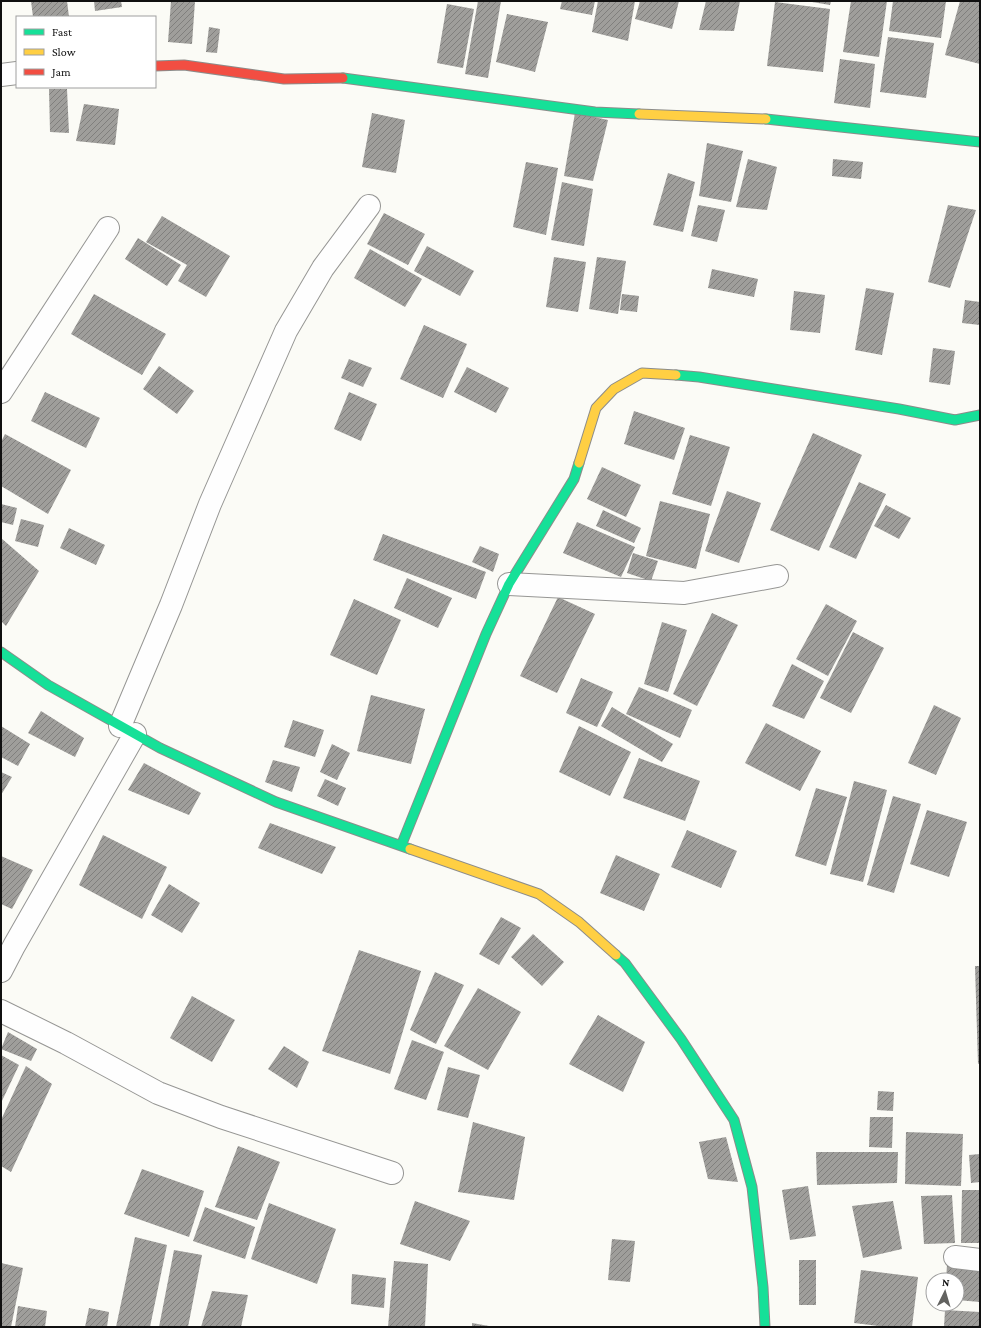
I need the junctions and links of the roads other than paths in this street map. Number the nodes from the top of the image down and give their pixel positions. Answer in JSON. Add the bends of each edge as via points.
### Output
{"nodes":[{"id":1,"x":156,"y":66,"type":"edge"},
{"id":2,"x":16,"y":73,"type":"edge"},
{"id":3,"x":1,"y":75,"type":"edge"},
{"id":4,"x":980,"y":142,"type":"edge"},
{"id":5,"x":369,"y":206,"type":"dead end"},
{"id":6,"x":108,"y":228,"type":"dead end"},
{"id":7,"x":1,"y":392,"type":"edge"},
{"id":8,"x":980,"y":415,"type":"edge"},
{"id":9,"x":777,"y":576,"type":"dead end"},
{"id":10,"x":510,"y":584,"type":"junction"},
{"id":11,"x":1,"y":652,"type":"edge"},
{"id":12,"x":128,"y":730,"type":"junction"},
{"id":13,"x":401,"y":846,"type":"junction"},
{"id":14,"x":1,"y":971,"type":"edge"},
{"id":15,"x":1,"y":1011,"type":"edge"},
{"id":16,"x":392,"y":1173,"type":"dead end"},
{"id":17,"x":955,"y":1257,"type":"dead end"},
{"id":18,"x":980,"y":1260,"type":"edge"},
{"id":19,"x":765,"y":1327,"type":"edge"}],
"edges":[{"from":1,"to":4,"type":"street","via":[[184,65],[284,79],[347,78],[595,112],[778,120]]},
{"from":2,"to":3,"type":"street"},
{"from":5,"to":12,"type":"street","via":[[323,268],[286,331],[210,504],[171,605]]},
{"from":6,"to":7,"type":"street"},
{"from":8,"to":10,"type":"street","via":[[955,420],[699,377],[642,373],[614,389],[596,408],[574,480]]},
{"from":9,"to":10,"type":"street","via":[[684,593]]},
{"from":10,"to":13,"type":"street","via":[[486,634]]},
{"from":11,"to":12,"type":"street","via":[[48,685]]},
{"from":12,"to":13,"type":"street","via":[[160,748],[276,802]]},
{"from":12,"to":14,"type":"street"},
{"from":13,"to":19,"type":"street","via":[[540,894],[579,922],[626,963],[682,1039],[734,1120],[752,1186]]},
{"from":15,"to":16,"type":"street","via":[[158,1093],[221,1117]]},
{"from":17,"to":18,"type":"street"}]}
